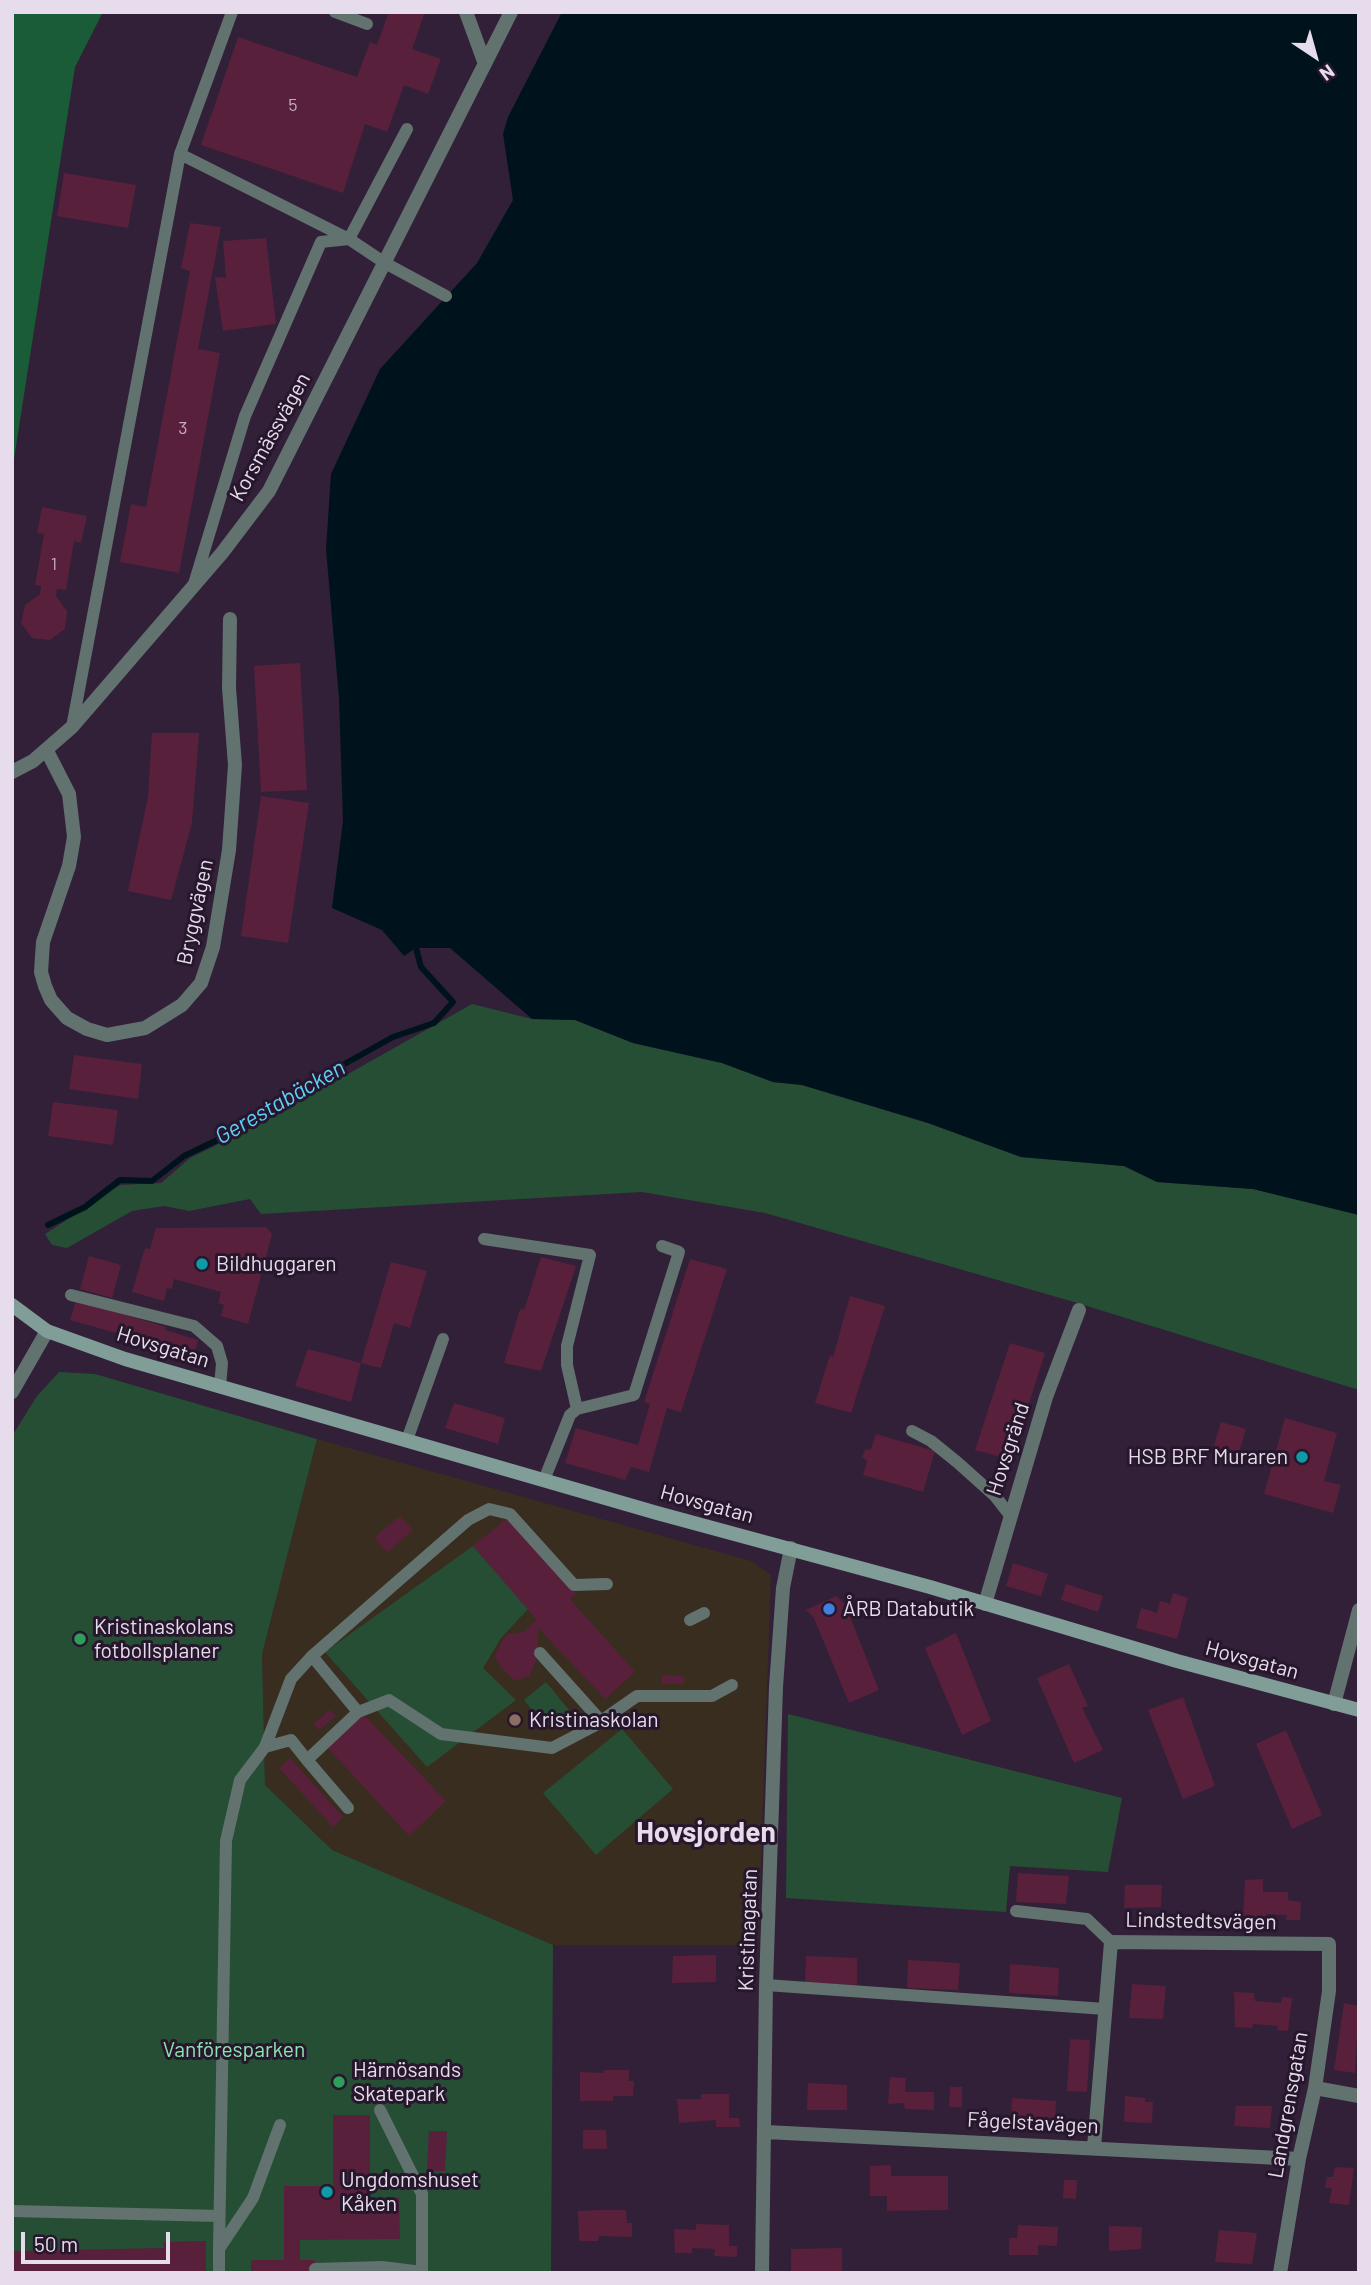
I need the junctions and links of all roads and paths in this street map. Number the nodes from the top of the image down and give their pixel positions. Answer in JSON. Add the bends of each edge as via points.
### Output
{"nodes":[{"id":1,"x":232,"y":12,"type":"edge"},
{"id":2,"x":335,"y":12,"type":"edge"},
{"id":3,"x":466,"y":12,"type":"edge"},
{"id":4,"x":511,"y":12,"type":"edge"},
{"id":5,"x":367,"y":23,"type":"dead end"},
{"id":6,"x":485,"y":64,"type":"junction"},
{"id":7,"x":407,"y":129,"type":"dead end"},
{"id":8,"x":180,"y":154,"type":"junction"},
{"id":9,"x":349,"y":239,"type":"junction"},
{"id":10,"x":384,"y":263,"type":"junction"},
{"id":11,"x":446,"y":296,"type":"dead end"},
{"id":12,"x":193,"y":587,"type":"junction"},
{"id":13,"x":230,"y":619,"type":"dead end"},
{"id":14,"x":72,"y":727,"type":"junction"},
{"id":15,"x":47,"y":751,"type":"junction"},
{"id":16,"x":12,"y":772,"type":"edge"},
{"id":17,"x":484,"y":1239,"type":"dead end"},
{"id":18,"x":662,"y":1245,"type":"dead end"},
{"id":19,"x":71,"y":1295,"type":"dead end"},
{"id":20,"x":12,"y":1305,"type":"edge"},
{"id":21,"x":1079,"y":1310,"type":"dead end"},
{"id":22,"x":47,"y":1331,"type":"junction"},
{"id":23,"x":443,"y":1339,"type":"dead end"},
{"id":24,"x":220,"y":1387,"type":"junction"},
{"id":25,"x":12,"y":1392,"type":"edge"},
{"id":26,"x":577,"y":1409,"type":"junction"},
{"id":27,"x":912,"y":1431,"type":"dead end"},
{"id":28,"x":407,"y":1440,"type":"junction"},
{"id":29,"x":544,"y":1480,"type":"junction"},
{"id":30,"x":1009,"y":1514,"type":"junction"},
{"id":31,"x":791,"y":1548,"type":"junction"},
{"id":32,"x":607,"y":1584,"type":"dead end"},
{"id":33,"x":985,"y":1604,"type":"junction"},
{"id":34,"x":1359,"y":1610,"type":"edge"},
{"id":35,"x":704,"y":1613,"type":"dead end"},
{"id":36,"x":690,"y":1620,"type":"dead end"},
{"id":37,"x":540,"y":1653,"type":"dead end"},
{"id":38,"x":312,"y":1656,"type":"junction"},
{"id":39,"x":732,"y":1685,"type":"dead end"},
{"id":40,"x":1334,"y":1704,"type":"junction"},
{"id":41,"x":1359,"y":1710,"type":"edge"},
{"id":42,"x":358,"y":1712,"type":"junction"},
{"id":43,"x":601,"y":1721,"type":"junction"},
{"id":44,"x":265,"y":1747,"type":"junction"},
{"id":45,"x":307,"y":1760,"type":"junction"},
{"id":46,"x":348,"y":1808,"type":"dead end"},
{"id":47,"x":1016,"y":1911,"type":"dead end"},
{"id":48,"x":1111,"y":1941,"type":"junction"},
{"id":49,"x":1329,"y":1944,"type":"joint"},
{"id":50,"x":766,"y":1986,"type":"junction"},
{"id":51,"x":1105,"y":2009,"type":"junction"},
{"id":52,"x":1315,"y":2088,"type":"junction"},
{"id":53,"x":1358,"y":2092,"type":"edge"},
{"id":54,"x":380,"y":2110,"type":"dead end"},
{"id":55,"x":280,"y":2126,"type":"dead end"},
{"id":56,"x":766,"y":2132,"type":"junction"},
{"id":57,"x":1094,"y":2147,"type":"junction"},
{"id":58,"x":1299,"y":2159,"type":"junction"},
{"id":59,"x":12,"y":2211,"type":"edge"},
{"id":60,"x":219,"y":2216,"type":"junction"},
{"id":61,"x":219,"y":2249,"type":"junction"},
{"id":62,"x":315,"y":2269,"type":"dead end"},
{"id":63,"x":219,"y":2273,"type":"edge"},
{"id":64,"x":762,"y":2273,"type":"edge"},
{"id":65,"x":1280,"y":2273,"type":"edge"}],
"edges":[{"from":1,"to":8,"type":"lane"},
{"from":2,"to":5,"type":"lane"},
{"from":3,"to":6,"type":"street"},
{"from":4,"to":6,"type":"street","name":"Korsmässvägen"},
{"from":6,"to":10,"type":"street","name":"Korsmässvägen"},
{"from":7,"to":9,"type":"lane"},
{"from":8,"to":9,"type":"lane"},
{"from":8,"to":14,"type":"lane"},
{"from":9,"to":10,"type":"lane"},
{"from":9,"to":12,"type":"lane","via":[[321,242],[245,416]]},
{"from":10,"to":11,"type":"lane"},
{"from":10,"to":12,"type":"street","name":"Korsmässvägen","via":[[269,491]]},
{"from":12,"to":14,"type":"street","name":"Korsmässvägen"},
{"from":13,"to":15,"type":"street","name":"Bryggvägen","via":[[235,765],[229,850],[213,947],[201,983],[164,1018],[145,1028],[107,1035],[87,1029],[67,1018],[45,986],[43,942],[74,837],[69,794]]},
{"from":14,"to":15,"type":"street","name":"Korsmässvägen"},
{"from":15,"to":16,"type":"street","name":"Korsmässvägen"},
{"from":17,"to":26,"type":"lane","via":[[590,1255],[567,1346]]},
{"from":18,"to":26,"type":"lane","via":[[679,1252],[634,1395]]},
{"from":19,"to":24,"type":"lane","via":[[194,1326],[217,1346],[222,1363]]},
{"from":20,"to":22,"type":"main road","name":"Hovsgatan"},
{"from":21,"to":30,"type":"street","name":"Hovsgränd"},
{"from":22,"to":24,"type":"main road","name":"Hovsgatan"},
{"from":22,"to":25,"type":"street"},
{"from":23,"to":28,"type":"lane"},
{"from":24,"to":28,"type":"main road","name":"Hovsgatan"},
{"from":26,"to":29,"type":"lane","via":[[570,1415]]},
{"from":27,"to":30,"type":"lane","via":[[957,1462]]},
{"from":28,"to":29,"type":"main road","name":"Hovsgatan"},
{"from":29,"to":31,"type":"main road","name":"Hovsgatan"},
{"from":30,"to":33,"type":"street","name":"Hovsgränd"},
{"from":31,"to":33,"type":"main road","name":"Hovsgatan"},
{"from":31,"to":50,"type":"street","name":"Kristinagatan","via":[[783,1588],[776,1688]]},
{"from":32,"to":38,"type":"lane","via":[[574,1585],[510,1514],[489,1509],[468,1520]]},
{"from":33,"to":40,"type":"main road","name":"Hovsgatan"},
{"from":34,"to":40,"type":"street"},
{"from":35,"to":36,"type":"lane"},
{"from":37,"to":43,"type":"lane"},
{"from":38,"to":42,"type":"lane"},
{"from":38,"to":44,"type":"lane","via":[[291,1679]]},
{"from":39,"to":43,"type":"lane","via":[[712,1696],[637,1696]]},
{"from":40,"to":41,"type":"main road","name":"Hovsgatan"},
{"from":42,"to":43,"type":"lane","via":[[389,1700],[441,1734],[552,1748]]},
{"from":42,"to":45,"type":"lane"},
{"from":44,"to":45,"type":"lane","via":[[291,1740]]},
{"from":44,"to":60,"type":"lane","via":[[240,1780],[226,1841]]},
{"from":45,"to":46,"type":"lane"},
{"from":47,"to":48,"type":"lane","via":[[1087,1919]]},
{"from":48,"to":49,"type":"street","name":"Lindstedtsvägen"},
{"from":48,"to":51,"type":"street","name":"Lindstedtsvägen"},
{"from":49,"to":52,"type":"street","name":"Landgrensgatan","via":[[1329,1991]]},
{"from":50,"to":51,"type":"lane"},
{"from":50,"to":56,"type":"street","name":"Kristinagatan"},
{"from":51,"to":57,"type":"street","name":"Lindstedtsvägen"},
{"from":52,"to":53,"type":"street"},
{"from":52,"to":58,"type":"street","name":"Landgrensgatan"},
{"from":54,"to":62,"type":"lane","via":[[422,2194],[422,2272],[382,2267]]},
{"from":55,"to":61,"type":"lane","via":[[253,2198]]},
{"from":56,"to":57,"type":"street","name":"Fågelstavägen"},
{"from":56,"to":64,"type":"street","name":"Kristinagatan"},
{"from":57,"to":58,"type":"street","name":"Fågelstavägen"},
{"from":58,"to":65,"type":"street","name":"Landgrensgatan"},
{"from":59,"to":60,"type":"lane"},
{"from":60,"to":61,"type":"lane"},
{"from":61,"to":63,"type":"lane"}]}
